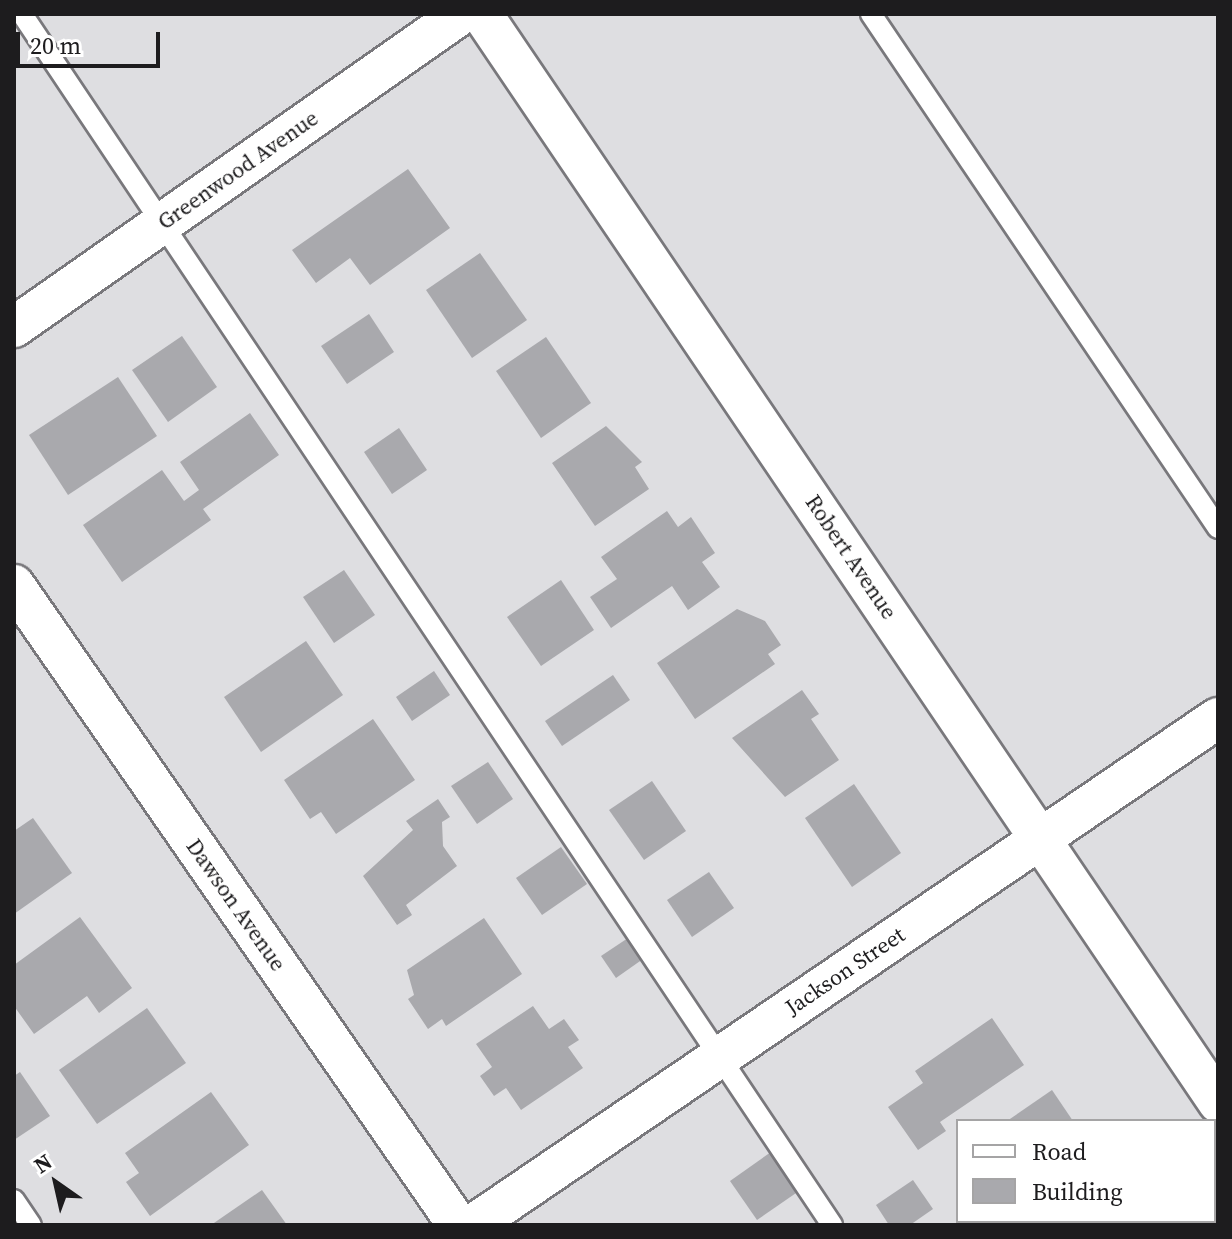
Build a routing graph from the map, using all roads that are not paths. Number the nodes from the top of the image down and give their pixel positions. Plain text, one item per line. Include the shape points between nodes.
1 (22, 14) edge
2 (461, 14) edge
3 (482, 14) edge
4 (871, 14) edge
5 (164, 222) junction
6 (14, 327) edge
7 (1218, 528) edge
8 (14, 585) edge
9 (1218, 718) edge
10 (1041, 837) junction
11 (718, 1058) junction
12 (1218, 1102) edge
13 (14, 1200) edge
14 (31, 1225) edge
15 (458, 1225) edge
16 (473, 1225) edge
17 (832, 1225) edge

1 - 5 lane
2 - 5 street, Greenwood Avenue
3 - 10 street, Robert Avenue
4 - 7 lane
5 - 6 street, Greenwood Avenue
5 - 11 lane
8 - 15 street, Dawson Avenue
9 - 10 street, Jackson Street
10 - 11 street, Jackson Street
10 - 12 street, Robert Avenue
11 - 16 street, Jackson Street
11 - 17 lane
13 - 14 lane

